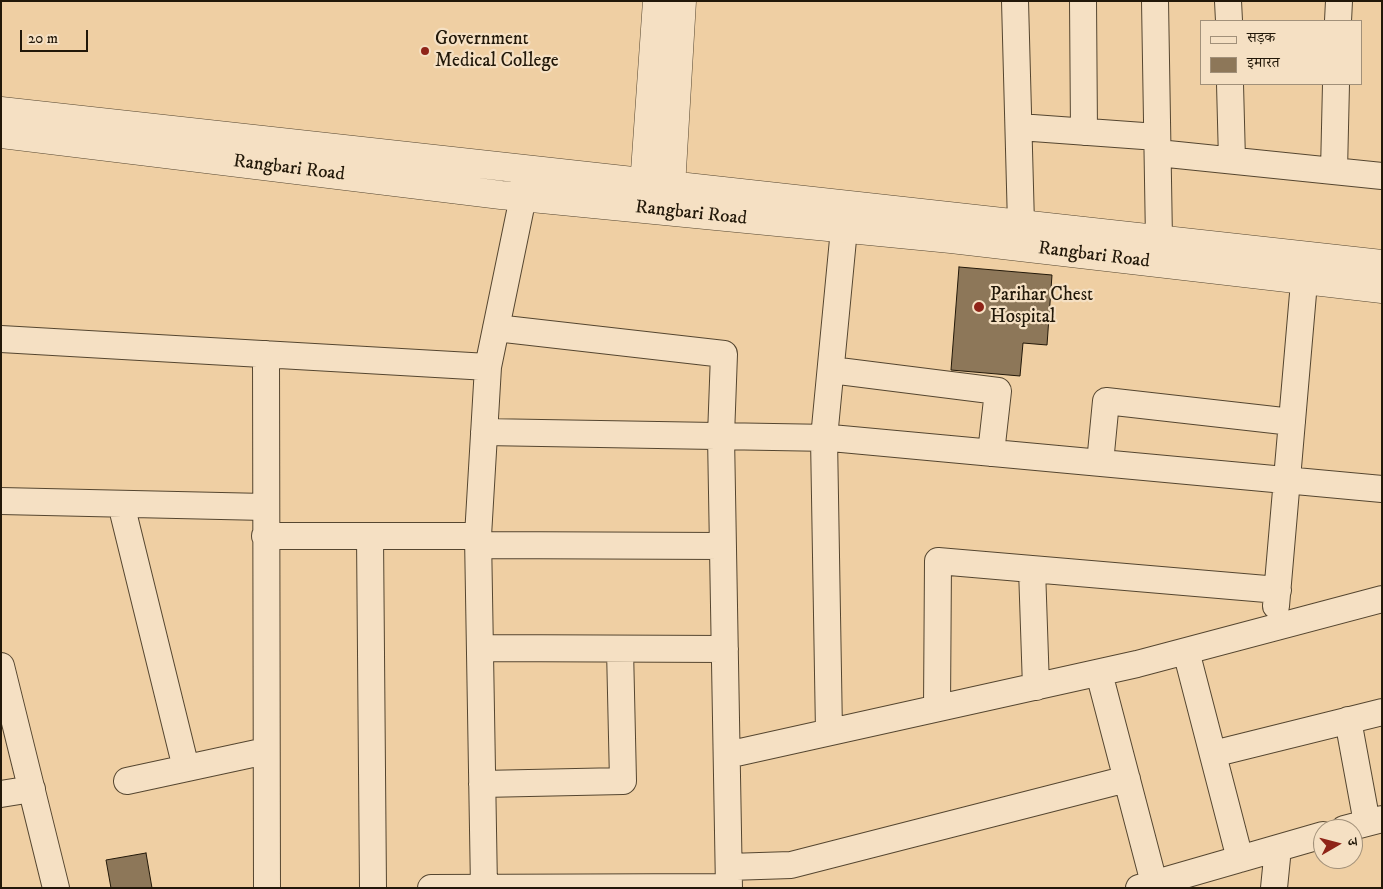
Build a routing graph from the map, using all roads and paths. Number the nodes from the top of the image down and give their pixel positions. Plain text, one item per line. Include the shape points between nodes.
1 (656, 1) edge
2 (682, 1) edge
3 (1016, 1) edge
4 (1083, 1) edge
5 (1155, 1) edge
6 (1228, 1) edge
7 (1339, 1) edge
8 (1228, 20) edge
9 (1338, 20) edge
10 (1230, 85) edge
11 (1336, 85) edge
12 (1, 112) edge
13 (1019, 127) junction
14 (1084, 132) junction
15 (1, 134) edge
16 (1158, 145) junction
17 (1232, 160) junction
18 (524, 169) junction
19 (1334, 171) junction
20 (1382, 176) edge
21 (523, 197) junction
22 (656, 197) junction
23 (1021, 224) junction
24 (844, 228) junction
25 (1159, 240) junction
26 (1382, 264) edge
27 (1306, 268) junction
28 (1382, 289) edge
29 (496, 328) junction
30 (1, 339) edge
31 (266, 354) junction
32 (488, 367) junction
33 (831, 370) junction
34 (1292, 422) junction
35 (484, 432) junction
36 (721, 436) junction
37 (824, 438) junction
38 (991, 453) junction
39 (1100, 463) junction
40 (1287, 480) junction
41 (1382, 489) edge
42 (1, 501) edge
43 (121, 504) junction
44 (265, 507) junction
45 (265, 536) junction
46 (370, 536) junction
47 (478, 540) junction
48 (723, 546) junction
49 (1032, 569) junction
50 (1278, 590) junction
51 (1382, 599) edge
52 (1275, 628) junction
53 (480, 648) junction
54 (620, 649) junction
55 (725, 650) junction
56 (1186, 651) junction
57 (1, 666) edge
58 (1098, 672) junction
59 (1036, 687) junction
60 (937, 708) junction
61 (1382, 712) edge
62 (1348, 720) junction
63 (829, 732) junction
64 (266, 751) junction
65 (1213, 754) junction
66 (727, 755) junction
67 (186, 768) junction
68 (1127, 779) junction
69 (127, 781) dead end
70 (482, 784) junction
71 (32, 789) junction
72 (1, 794) edge
73 (1364, 824) edge
74 (1313, 838) edge
75 (1278, 848) junction
76 (1240, 859) junction
77 (729, 881) edge
78 (1146, 885) edge
79 (56, 888) edge
80 (266, 888) edge
81 (373, 888) edge
82 (431, 888) edge
83 (484, 888) edge
84 (1274, 888) edge

1 - 22 street
2 - 22 street
3 - 13 street
4 - 14 street
5 - 16 street
6 - 8 street
7 - 9 street
10 - 17 street
11 - 19 street
12 - 18 street, Rangbari Road
13 - 14 street
13 - 23 street
14 - 16 street
15 - 21 street, Rangbari Road
16 - 17 street
16 - 25 street
17 - 19 street
18 - 21 street
18 - 22 street, Rangbari Road
19 - 20 street
21 - 22 street, Rangbari Road
21 - 29 street
22 - 23 street, Rangbari Road
22 - 24 street, Rangbari Road
23 - 25 street, Rangbari Road
24 - 27 street, Rangbari Road
24 - 33 street
25 - 27 street, Rangbari Road
26 - 27 street, Rangbari Road
27 - 28 street, Rangbari Road
27 - 34 street
29 - 32 street
29 - 36 street via 724,354
30 - 31 street
31 - 32 street
31 - 44 street
32 - 35 street
33 - 37 street
33 - 38 street via 998,391
34 - 39 street via 1106,401
34 - 40 street
35 - 36 street
35 - 47 street
36 - 37 street
36 - 48 street
37 - 38 street
37 - 63 street
38 - 39 street
39 - 40 street
40 - 41 street
40 - 50 street
42 - 43 street
43 - 44 street
43 - 67 street
44 - 45 street
45 - 46 street
45 - 64 street
46 - 47 street
46 - 81 street
47 - 48 street
47 - 53 street
48 - 55 street
49 - 50 street
49 - 59 street
49 - 60 street via 938,561
50 - 52 street
51 - 52 street
52 - 56 street
53 - 54 street
53 - 70 street
54 - 55 street
54 - 70 street via 623,781
55 - 66 street
56 - 58 street
56 - 65 street
57 - 71 street
58 - 59 street
58 - 68 street
59 - 60 street
60 - 63 street
61 - 62 street
62 - 65 street
62 - 73 street
63 - 66 street
64 - 67 street
64 - 80 street
65 - 76 street
66 - 77 street
67 - 69 street
68 - 77 street
68 - 78 street
70 - 83 street
71 - 72 street
71 - 79 street
74 - 75 street
75 - 76 street
75 - 84 street
76 - 78 street
77 - 83 street
82 - 83 street

